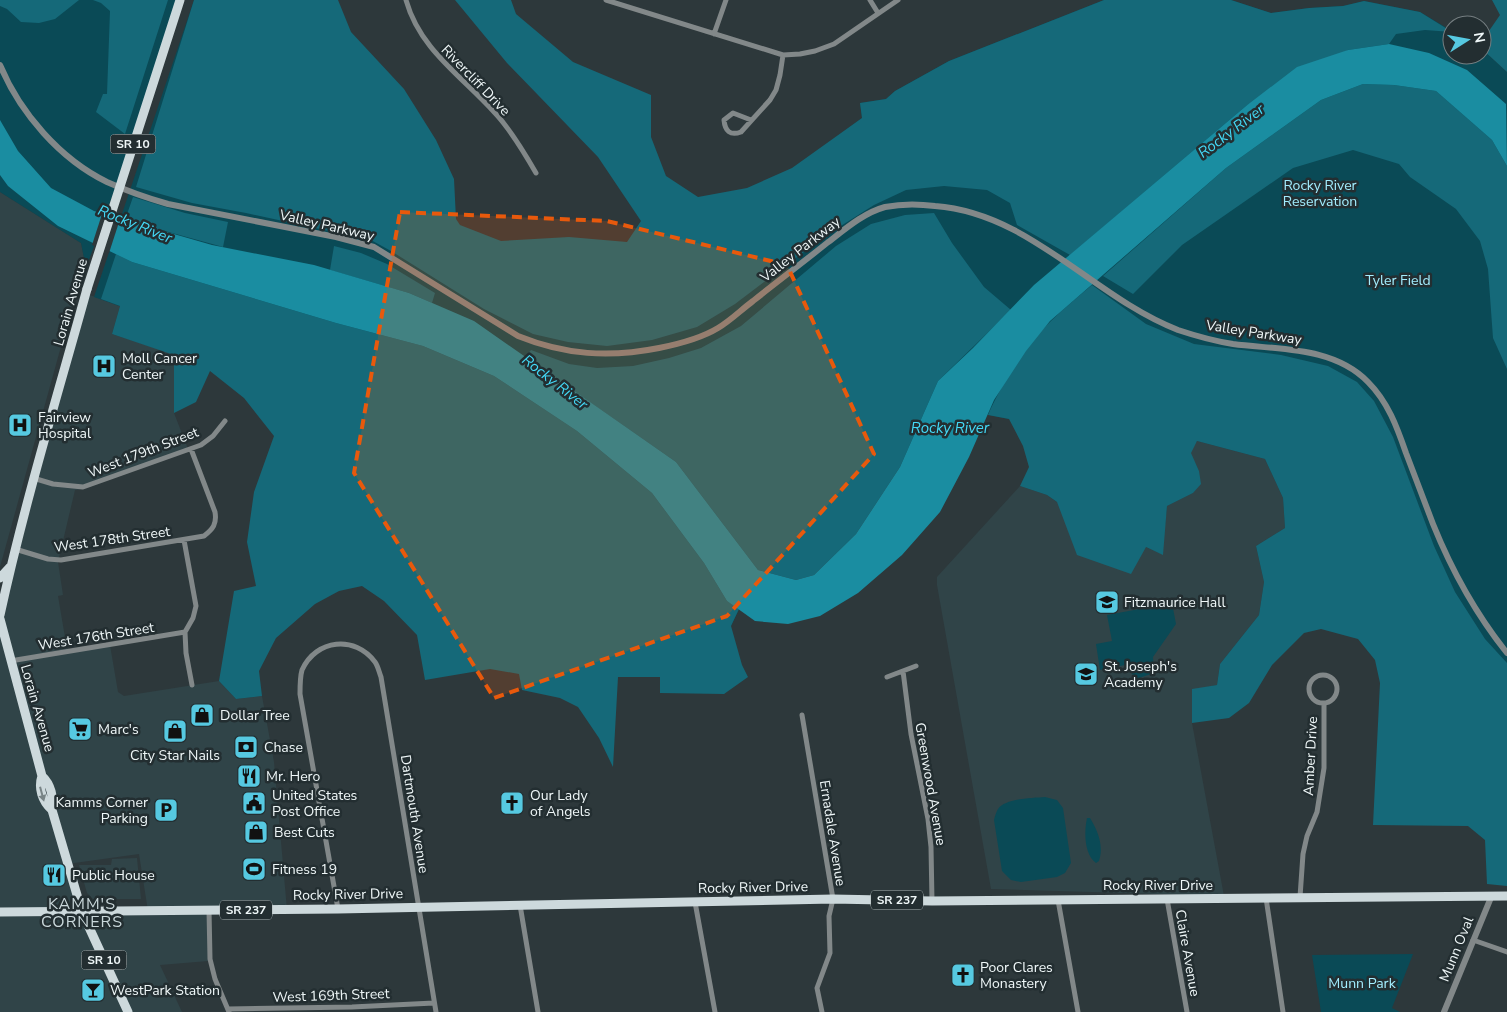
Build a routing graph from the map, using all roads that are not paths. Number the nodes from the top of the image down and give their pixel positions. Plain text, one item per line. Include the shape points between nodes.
1 (180, 0) edge
2 (406, 0) edge
3 (606, 0) edge
4 (726, 0) edge
5 (870, 0) edge
6 (898, 0) edge
7 (878, 13) junction
8 (714, 34) junction
9 (783, 55) junction
10 (0, 65) edge
11 (751, 120) junction
12 (536, 173) dead end
13 (225, 421) dead end
14 (190, 449) junction
15 (33, 478) junction
16 (184, 540) junction
17 (15, 549) junction
18 (11, 567) junction
19 (0, 578) edge
20 (0, 617) edge
21 (185, 632) junction
22 (1507, 653) edge
23 (10, 661) junction
24 (916, 666) dead end
25 (902, 671) junction
26 (887, 677) dead end
27 (192, 685) dead end
28 (1324, 702) junction
29 (802, 715) dead end
30 (1492, 895) junction
31 (1507, 896) edge
32 (1300, 897) junction
33 (1266, 898) junction
34 (833, 899) junction
35 (1167, 899) junction
36 (1058, 900) junction
37 (932, 901) junction
38 (695, 902) junction
39 (520, 905) junction
40 (420, 907) junction
41 (338, 909) junction
42 (209, 910) junction
43 (0, 912) edge
44 (82, 912) junction
45 (1473, 940) junction
46 (1507, 952) edge
47 (434, 1003) junction
48 (229, 1010) edge
49 (352, 1010) edge
50 (128, 1012) edge
51 (436, 1012) edge
52 (538, 1012) edge
53 (715, 1012) edge
54 (822, 1012) edge
55 (1078, 1012) edge
56 (1187, 1012) edge
57 (1283, 1012) edge
58 (1444, 1012) edge

1 - 15 main road, Lorain Avenue / SR 10, bridge via 87,289
2 - 12 street, Rivercliff Drive via 417,28 430,48 496,113
3 - 8 street
4 - 8 street
5 - 7 street
6 - 7 street
7 - 9 street via 834,44 815,51
8 - 9 street
9 - 11 street via 776,90
10 - 22 street, Valley Parkway via 15,94 56,147 106,181 168,204 374,247 518,336 566,350 630,354 684,343 718,329 839,233 886,207 935,206 961,210 1011,227 1117,298 1158,321 1204,338 1335,359 1368,382 1396,423 1450,566 1486,627
11 - 11 street via 733,113 724,120 724,128 729,133 741,132
13 - 14 street, West 179th Street via 213,436
14 - 15 street, West 179th Street via 84,487
14 - 16 street, West 178th Street via 216,520 212,530 204,536
15 - 17 main road, Lorain Avenue / SR 10
16 - 17 street, West 178th Street via 61,560
16 - 21 street via 196,606
17 - 18 main road, Lorain Avenue / SR 10
18 - 19 main road
18 - 20 main road, Lorain Avenue / SR 10
20 - 23 main road, Lorain Avenue / SR 10
21 - 23 street, West 176th Street
21 - 27 street
23 - 44 main road, Lorain Avenue / SR 10 via 42,776 48,781 54,802 52,810
24 - 25 street
25 - 26 street
25 - 37 street, Greenwood Avenue via 932,847
28 - 28 street, Amber Drive via 1335,696 1337,688 1334,680 1322,675 1314,679 1310,687 1312,696
28 - 32 street, Amber Drive via 1324,768 1317,812 1303,854
29 - 34 street, Ernadale Avenue
30 - 31 main road, Rocky River Drive / SR 237
30 - 32 main road, Rocky River Drive / SR 237
30 - 45 street, Munn Oval
32 - 33 main road, Rocky River Drive / SR 237
33 - 35 main road, Rocky River Drive / SR 237
33 - 57 street
34 - 37 main road, Rocky River Drive / SR 237
34 - 38 main road, Rocky River Drive / SR 237
34 - 54 street, Ernadale Avenue via 829,916 830,953 817,988
35 - 36 main road, Rocky River Drive / SR 237
35 - 56 street, Claire Avenue
36 - 37 main road, Rocky River Drive / SR 237
36 - 55 street
38 - 39 main road, Rocky River Drive / SR 237
38 - 53 street
39 - 40 main road, Rocky River Drive / SR 237
39 - 52 street
40 - 41 main road, Rocky River Drive / SR 237
40 - 41 street, Dartmouth Avenue via 381,677 376,663 366,652 353,644 339,643 326,646 313,655 302,671 300,694
40 - 47 street, Dartmouth Avenue
41 - 42 main road, Rocky River Drive / SR 237
42 - 44 main road, Rocky River Drive / SR 237
42 - 48 street via 210,959
43 - 44 main road, Rocky River Drive / SR 237
44 - 50 main road, Lorain Avenue / SR 10
45 - 46 street
45 - 58 street, Munn Oval
47 - 49 street, West 169th Street
47 - 51 street, Dartmouth Avenue
48 - 49 street, West 169th Street

